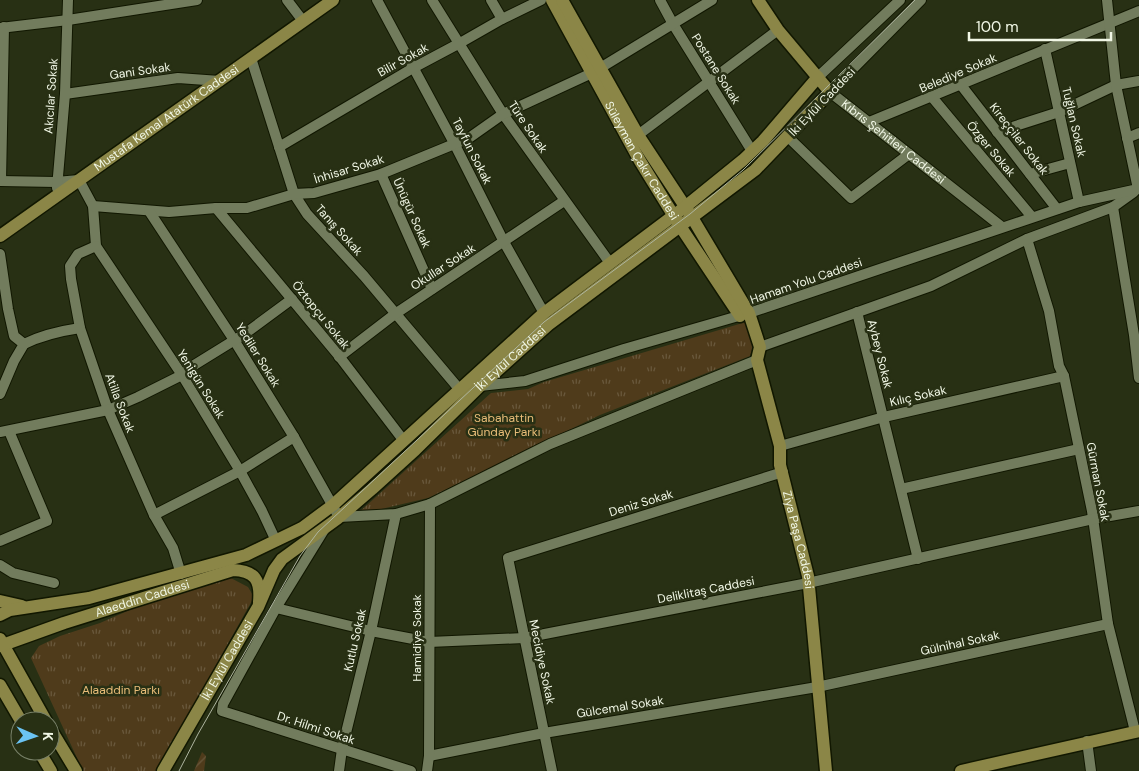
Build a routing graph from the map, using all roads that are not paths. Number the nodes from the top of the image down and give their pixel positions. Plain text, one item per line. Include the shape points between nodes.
1 (68, 0) edge
2 (197, 0) edge
3 (287, 0) edge
4 (332, 0) edge
5 (376, 0) edge
6 (432, 0) edge
7 (491, 0) edge
8 (541, 0) edge
9 (552, 0) edge
10 (562, 0) edge
11 (660, 0) edge
12 (712, 0) edge
13 (758, 0) edge
14 (900, 0) edge
15 (921, 0) edge
16 (1107, 0) edge
17 (1139, 11) edge
18 (502, 18) junction
19 (68, 20) junction
20 (303, 21) junction
21 (1109, 23) junction
22 (673, 24) junction
23 (2, 28) edge
24 (778, 30) junction
25 (460, 43) junction
26 (1045, 49) junction
27 (251, 58) junction
28 (413, 68) junction
29 (597, 70) junction
30 (818, 77) junction
31 (1139, 80) edge
32 (220, 81) junction
33 (710, 82) junction
34 (1116, 85) junction
35 (961, 86) junction
36 (830, 92) junction
37 (65, 94) junction
38 (932, 97) junction
39 (1059, 112) junction
40 (503, 114) junction
41 (869, 122) junction
42 (997, 132) junction
43 (1139, 134) edge
44 (638, 135) junction
45 (788, 137) junction
46 (1127, 138) junction
47 (454, 143) junction
48 (279, 147) junction
49 (752, 151) junction
50 (910, 154) junction
51 (1070, 163) junction
52 (381, 174) junction
53 (1030, 174) junction
54 (79, 180) junction
55 (0, 181) edge
56 (56, 188) junction
57 (1138, 188) edge
58 (294, 194) junction
59 (564, 201) junction
60 (1079, 202) junction
61 (93, 206) junction
62 (216, 208) junction
63 (1113, 208) junction
64 (1057, 209) junction
65 (149, 211) junction
66 (689, 212) junction
67 (1032, 217) junction
68 (677, 220) junction
69 (1002, 227) junction
70 (0, 236) edge
71 (1027, 239) junction
72 (504, 242) junction
73 (96, 246) junction
74 (0, 254) edge
75 (610, 263) junction
76 (432, 289) junction
77 (292, 299) junction
78 (857, 312) junction
79 (544, 313) junction
80 (395, 314) junction
81 (744, 315) junction
82 (80, 328) junction
83 (1136, 334) edge
84 (234, 340) junction
85 (24, 344) junction
86 (760, 347) junction
87 (339, 357) junction
88 (757, 360) junction
89 (182, 376) junction
90 (1064, 376) junction
91 (1139, 378) edge
92 (480, 386) junction
93 (460, 390) junction
94 (0, 394) edge
95 (108, 410) junction
96 (884, 417) junction
97 (4, 432) edge
98 (294, 437) junction
99 (404, 440) junction
100 (780, 446) junction
101 (1079, 449) junction
102 (240, 471) junction
103 (783, 472) junction
104 (901, 489) junction
105 (430, 504) junction
106 (336, 511) junction
107 (1139, 511) edge
108 (396, 514) junction
109 (154, 515) junction
110 (1093, 519) junction
111 (326, 526) junction
112 (0, 541) edge
113 (276, 541) junction
114 (508, 558) joint
115 (918, 559) junction
116 (0, 565) edge
117 (181, 574) junction
118 (54, 583) dead end
119 (808, 583) junction
120 (0, 601) edge
121 (30, 607) junction
122 (258, 607) junction
123 (276, 608) junction
124 (0, 615) edge
125 (1108, 624) junction
126 (371, 630) junction
127 (524, 638) junction
128 (429, 642) junction
129 (1, 643) edge
130 (0, 685) edge
131 (817, 687) junction
132 (15, 711) edge
133 (40, 711) edge
134 (1137, 731) edge
135 (544, 733) junction
136 (1087, 741) junction
137 (60, 745) edge
138 (342, 749) junction
139 (429, 756) junction
140 (76, 771) edge
141 (164, 771) edge
142 (338, 771) edge
143 (411, 771) edge
144 (427, 771) edge
145 (552, 771) edge
146 (826, 771) edge
147 (961, 771) edge
148 (1091, 771) edge

1 - 19 street, Akıcılar Sokak
2 - 19 street
3 - 20 street
4 - 20 main road, Mustafa Kemal Atatürk Caddesi
5 - 28 street, Tayfun Sokak
6 - 25 street, Türe Sokak
7 - 18 street
8 - 18 street, Bilir Sokak
9 - 29 main road, Süleyman Çakır Caddesi
10 - 29 main road, Süleyman Çakır Caddesi
11 - 22 street, Postane Sokak
12 - 22 street, İnhisar Sokak
13 - 24 main road, Kıbrıs Şehitleri Caddesi
14 - 30 street, İki Eylül Caddesi
15 - 36 street, İki Eylül Caddesi
16 - 21 street
17 - 21 street, Belediye Sokak
18 - 25 street, Bilir Sokak
19 - 23 street
19 - 37 street, Akıcılar Sokak
20 - 27 main road, Mustafa Kemal Atatürk Caddesi
21 - 26 street, Belediye Sokak
21 - 34 street
22 - 29 street, İnhisar Sokak
22 - 33 street, Postane Sokak
23 - 55 street
24 - 30 main road, Kıbrıs Şehitleri Caddesi
24 - 33 street
25 - 28 street, Bilir Sokak
25 - 40 street, Türe Sokak
26 - 35 street, Belediye Sokak
26 - 39 street, Tuğlan Sokak
27 - 32 main road, Mustafa Kemal Atatürk Caddesi
27 - 48 street, Tanış Sokak
28 - 47 street, Tayfun Sokak
28 - 48 street, Bilir Sokak
29 - 40 street, İnhisar Sokak
29 - 44 main road, Süleyman Çakır Caddesi
29 - 68 main road, Süleyman Çakır Caddesi via 640,161
30 - 36 main road, Kıbrıs Şehitleri Caddesi
30 - 49 main road, İki Eylül Caddesi
31 - 34 street
32 - 37 street, Gani Sokak via 178,78
32 - 54 main road, Mustafa Kemal Atatürk Caddesi
33 - 44 street
33 - 49 street, Postane Sokak
34 - 39 street
34 - 46 street
35 - 38 street, Belediye Sokak
35 - 42 street, Kireççiler Sokak
36 - 41 street, Kıbrıs Şehitleri Caddesi
36 - 45 main road, İki Eylül Caddesi
37 - 56 street, Akıcılar Sokak
38 - 41 street, Belediye Sokak
38 - 67 street, Özger Sokak
39 - 42 street
39 - 51 street, Tuğlan Sokak
40 - 47 street, İnhisar Sokak via 469,138
40 - 59 street, Türe Sokak
41 - 50 street, Kıbrıs Şehitleri Caddesi
42 - 53 street, Kireççiler Sokak
43 - 46 street
44 - 66 main road, Süleyman Çakır Caddesi
45 - 50 street via 851,198
45 - 66 main road, İki Eylül Caddesi via 755,170
46 - 57 street
47 - 52 street, İnhisar Sokak
47 - 72 street, Tayfun Sokak
48 - 58 street, Tanış Sokak
49 - 66 main road, İki Eylül Caddesi
50 - 69 street, Kıbrıs Şehitleri Caddesi
51 - 53 street
51 - 60 street, Tuğlan Sokak
52 - 58 street, İnhisar Sokak via 314,193
52 - 76 street, Ünügür Sokak
53 - 64 street, Kireççiler Sokak
54 - 56 main road, Mustafa Kemal Atatürk Caddesi
54 - 61 street
55 - 56 street
56 - 70 main road, Mustafa Kemal Atatürk Caddesi
57 - 60 street, Hamam Yolu Caddesi
57 - 63 street
58 - 62 street, İnhisar Sokak via 247,208
58 - 80 street, Tanış Sokak via 307,214
59 - 72 street, Okullar Sokak
59 - 75 street, Türe Sokak
60 - 64 street, Hamam Yolu Caddesi
61 - 65 street, İnhisar Sokak
61 - 73 street
62 - 65 street, İnhisar Sokak
62 - 77 street, Öztopçu Sokak
63 - 71 street
63 - 83 street
64 - 67 street, Hamam Yolu Caddesi
65 - 84 street, Yediler Sokak
66 - 68 main road, İki Eylül Caddesi
66 - 81 main road, Süleyman Çakır Caddesi
67 - 69 street, Hamam Yolu Caddesi
68 - 75 main road, İki Eylül Caddesi
68 - 81 main road, Süleyman Çakır Caddesi
68 - 92 main road, İki Eylül Caddesi via 548,325
69 - 81 street, Hamam Yolu Caddesi
71 - 78 street via 931,286
71 - 90 street, Gürman Sokak
72 - 76 street, Okullar Sokak
72 - 79 street, Tayfun Sokak
73 - 82 street, Atilla Sokak via 78,254 70,266
73 - 89 street, Yenigün Sokak
74 - 85 street via 14,336
75 - 79 main road, İki Eylül Caddesi
76 - 80 street, Okullar Sokak
77 - 84 street
77 - 87 street, Öztopçu Sokak
78 - 86 street
78 - 96 street, Aybey Sokak
79 - 93 main road, İki Eylül Caddesi
80 - 87 street, Okullar Sokak
80 - 93 street, Tanış Sokak
81 - 86 main road
81 - 92 street, Hamam Yolu Caddesi via 525,381
82 - 85 street via 35,338
82 - 95 street, Atilla Sokak
83 - 91 street
84 - 89 street
84 - 98 street, Yediler Sokak
85 - 94 street
86 - 88 main road, Ziya Paşa Caddesi
87 - 99 street, Öztopçu Sokak
88 - 100 main road, Ziya Paşa Caddesi
88 - 105 street via 550,444
89 - 95 street
89 - 102 street, Yenigün Sokak
90 - 96 street, Kılıç Sokak
90 - 101 street, Gürman Sokak
92 - 106 main road, İki Eylül Caddesi via 415,450
93 - 99 main road, İki Eylül Caddesi
95 - 97 street
95 - 109 street, Atilla Sokak
96 - 100 street, Kılıç Sokak
96 - 104 street, Aybey Sokak
97 - 112 street via 48,521
98 - 102 street
98 - 106 street, Yediler Sokak
99 - 106 main road, İki Eylül Caddesi
100 - 103 main road, Ziya Paşa Caddesi
101 - 104 street
101 - 110 street, Gürman Sokak
102 - 109 street
102 - 113 street, Yenigün Sokak
103 - 114 street, Deniz Sokak
103 - 119 main road, Ziya Paşa Caddesi
104 - 115 street, Aybey Sokak
105 - 108 street
105 - 128 street, Hamidiye Sokak
106 - 108 street
106 - 111 main road, İki Eylül Caddesi
106 - 113 main road, İki Eylül Caddesi
107 - 110 street, Deliklitaş Caddesi
108 - 126 street, Kutlu Sokak
109 - 117 street, Atilla Sokak via 173,548
110 - 115 street, Deliklitaş Caddesi
110 - 125 street, Gürman Sokak
111 - 122 main road, İki Eylül Caddesi via 282,559
111 - 123 street
113 - 117 main road, Alaeddin Caddesi via 246,555
114 - 127 street, Mecidiye Sokak
115 - 119 street, Deliklitaş Caddesi
116 - 118 street via 14,573
117 - 121 main road, Alaeddin Caddesi via 89,598
119 - 127 street, Deliklitaş Caddesi
119 - 131 main road, Ziya Paşa Caddesi
120 - 121 main road
121 - 124 main road, Alaeddin Caddesi
122 - 129 main road, Alaeddin Caddesi via 260,593 252,574 233,570
122 - 141 main road, İki Eylül Caddesi
123 - 126 street, Deliklitaş Caddesi
123 - 138 street, Dr. Hilmi Sokak via 222,711
125 - 131 street, Gülnihal Sokak
125 - 134 street, Gürman Sokak
126 - 128 street, Deliklitaş Caddesi
126 - 138 street, Kutlu Sokak
127 - 128 street, Deliklitaş Caddesi
127 - 135 street, Mecidiye Sokak
128 - 139 street, Hamidiye Sokak
129 - 133 main road
130 - 132 main road
131 - 135 street, Gülcemal Sokak
131 - 146 main road, Ziya Paşa Caddesi
134 - 136 main road
135 - 139 street, Gülcemal Sokak
135 - 145 street, Mecidiye Sokak
136 - 147 main road
136 - 148 street
137 - 140 main road
138 - 142 street, Kutlu Sokak
138 - 143 street, Dr. Hilmi Sokak
139 - 144 street, Hamidiye Sokak

